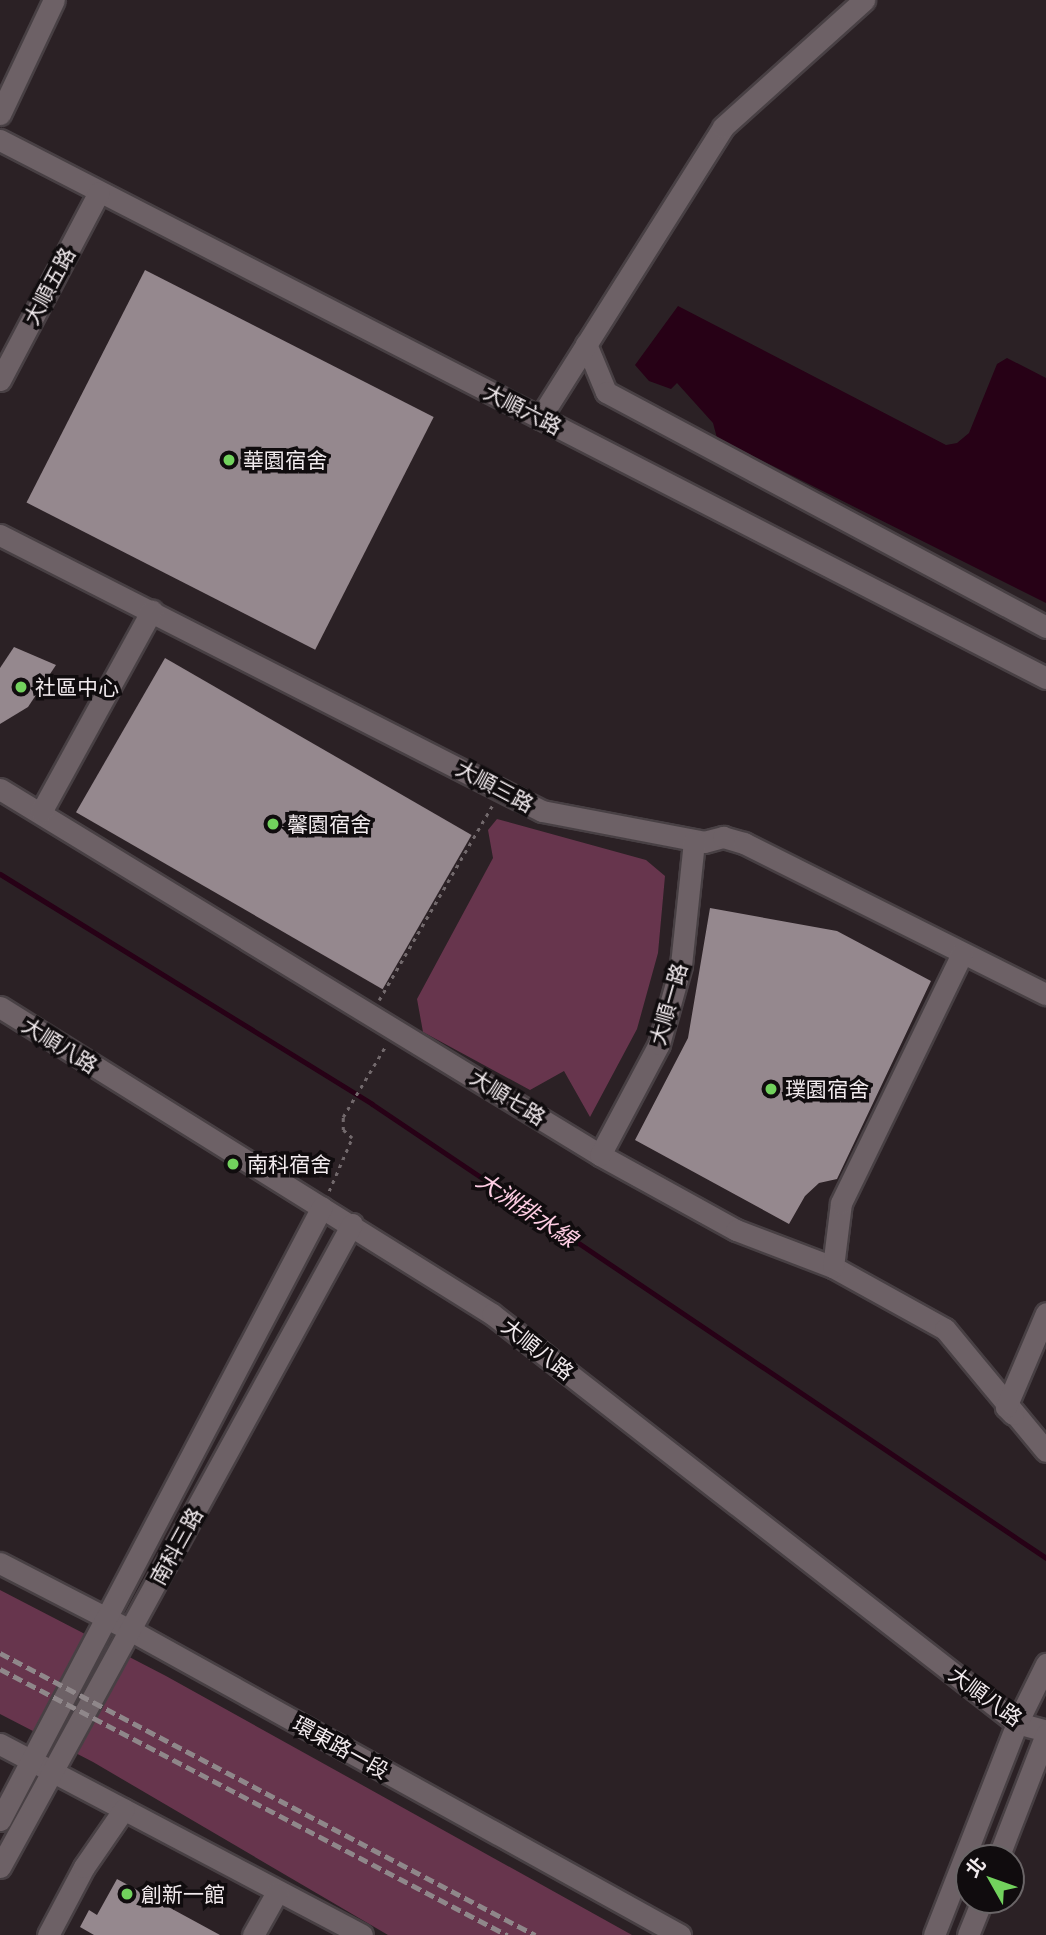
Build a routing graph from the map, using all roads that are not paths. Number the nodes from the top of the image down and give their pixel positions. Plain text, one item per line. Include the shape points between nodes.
1 (54, 0) edge
2 (864, 0) edge
3 (0, 114) edge
4 (0, 140) edge
5 (99, 192) junction
6 (586, 344) junction
7 (0, 380) edge
8 (540, 418) junction
9 (0, 535) edge
10 (152, 610) junction
11 (1046, 627) edge
12 (1046, 678) edge
13 (0, 789) edge
14 (41, 812) junction
15 (694, 841) junction
16 (962, 954) junction
17 (1046, 994) edge
18 (0, 1007) edge
19 (600, 1155) junction
20 (322, 1207) junction
21 (352, 1224) junction
22 (833, 1267) junction
23 (1046, 1313) edge
24 (1006, 1407) junction
25 (1046, 1450) edge
26 (0, 1563) edge
27 (108, 1618) junction
28 (130, 1630) junction
29 (1046, 1664) edge
30 (1017, 1723) junction
31 (1046, 1733) edge
32 (0, 1744) edge
33 (32, 1760) junction
34 (52, 1770) junction
35 (124, 1809) junction
36 (0, 1819) edge
37 (1003, 1844) edge
38 (0, 1867) edge
39 (277, 1892) junction
40 (976, 1914) edge
41 (48, 1935) edge
42 (253, 1935) edge
43 (362, 1935) edge
44 (680, 1935) edge
45 (934, 1935) edge
46 (968, 1935) edge

1 - 3 street
2 - 6 street via 723,127
4 - 5 street, 大順六路
5 - 7 street, 大順五路
5 - 8 street, 大順六路
6 - 8 street
6 - 11 street via 606,392
8 - 12 street, 大順六路
9 - 10 street, 大順三路
10 - 14 street
10 - 15 street, 大順三路 via 542,811
13 - 14 street, 大順七路
14 - 19 street, 大順七路
15 - 16 street, 大順三路 via 723,837 744,843
15 - 19 street, 大順一路 via 681,965 660,1044
16 - 17 street, 大順三路
16 - 22 street via 841,1203
18 - 20 street, 大順八路
19 - 22 street, 大順七路 via 736,1230
20 - 21 street, 大順八路
20 - 27 street, 南科三路
21 - 28 street, 南科三路
21 - 30 street, 大順八路 via 492,1314
22 - 24 street, 大順七路 via 945,1329
23 - 24 street
24 - 25 street, 大順七路
26 - 27 street, 環東路一段
27 - 28 street, 環東路一段
27 - 33 street, 南科三路
28 - 34 street, 南科三路
28 - 44 street, 環東路一段
29 - 30 street
30 - 31 street, 大順八路
30 - 45 street
31 - 37 street
32 - 33 street
33 - 34 street
33 - 36 street, 南科三路
34 - 35 street
34 - 38 street, 南科三路
35 - 39 street
35 - 41 street via 84,1867
39 - 42 street
39 - 43 street
40 - 46 street

